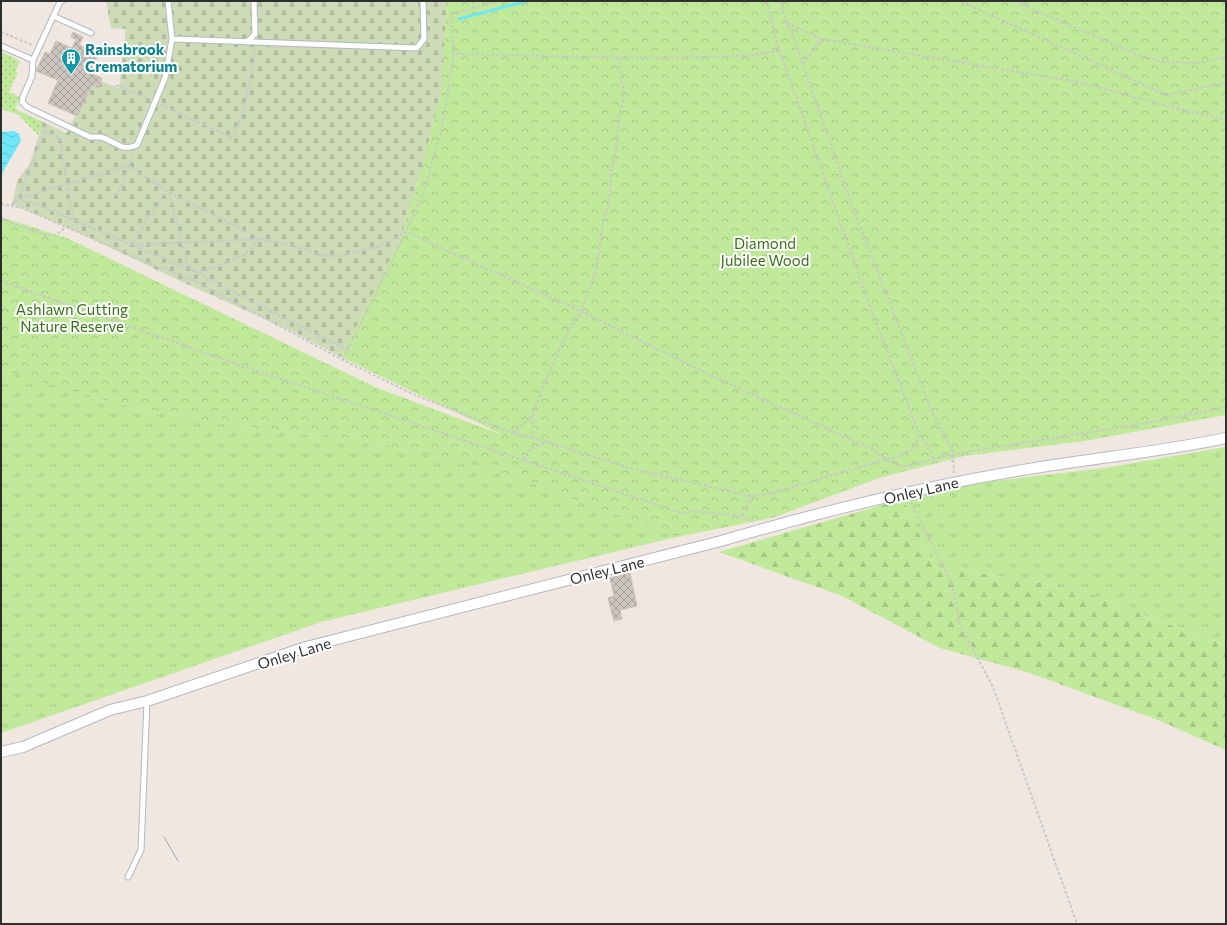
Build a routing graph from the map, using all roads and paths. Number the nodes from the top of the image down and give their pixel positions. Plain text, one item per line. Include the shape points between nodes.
1 (61, 1) edge
2 (168, 1) edge
3 (254, 1) edge
4 (423, 1) edge
5 (473, 1) edge
6 (499, 1) edge
7 (768, 1) edge
8 (781, 1) edge
9 (960, 1) edge
10 (1014, 1) edge
11 (473, 8) junction
12 (54, 16) junction
13 (786, 23) junction
14 (1, 32) edge
15 (91, 33) dead end
16 (822, 39) junction
17 (172, 40) junction
18 (247, 42) junction
19 (256, 42) junction
20 (32, 45) dead end
21 (1, 46) edge
22 (780, 51) junction
23 (454, 54) junction
24 (618, 57) junction
25 (1226, 57) edge
26 (34, 60) junction
27 (803, 64) junction
28 (1226, 83) edge
29 (116, 85) dead end
30 (155, 103) junction
31 (1226, 120) edge
32 (137, 145) junction
33 (129, 165) junction
34 (67, 184) junction
35 (168, 190) junction
36 (117, 196) dead end
37 (18, 199) junction
38 (1, 204) edge
39 (11, 206) junction
40 (1, 219) edge
41 (74, 220) junction
42 (66, 227) junction
43 (406, 232) junction
44 (261, 239) junction
45 (182, 243) junction
46 (132, 245) junction
47 (194, 272) junction
48 (1, 281) edge
49 (581, 311) junction
50 (348, 350) junction
51 (343, 360) junction
52 (1226, 407) edge
53 (532, 416) junction
54 (513, 433) junction
55 (919, 434) junction
56 (533, 438) junction
57 (1226, 438) edge
58 (547, 442) junction
59 (952, 455) junction
60 (886, 459) junction
61 (524, 460) junction
62 (934, 460) junction
63 (956, 482) junction
64 (906, 493) junction
65 (752, 496) junction
66 (742, 516) junction
67 (760, 530) junction
68 (147, 701) junction
69 (1, 752) edge
70 (128, 877) dead end
71 (1077, 924) edge

1 - 12 lane
2 - 17 lane
3 - 18 lane via 255,34
4 - 19 lane via 424,39 417,48
5 - 11 path
6 - 11 path
7 - 22 path
8 - 13 path
9 - 28 path via 1166,95
10 - 25 path via 1138,55 1166,62 1195,63
11 - 23 path via 452,14
12 - 15 lane
12 - 26 lane
13 - 16 path
13 - 27 path
14 - 20 path
16 - 27 path
16 - 31 path via 1079,82
17 - 18 lane
17 - 30 lane via 165,78
18 - 19 lane
19 - 30 path via 251,84 233,138
21 - 26 lane
22 - 24 path via 745,56
22 - 55 path via 866,296
23 - 24 path
23 - 43 path via 441,132 424,191
24 - 49 path via 624,98 619,114 616,150 610,175 609,203 602,226 595,274
26 - 32 lane via 32,76 23,97 24,105 90,137 101,137 124,148 130,149
27 - 59 path via 852,207 932,412
29 - 30 path
30 - 32 lane
32 - 33 path
33 - 34 path
33 - 35 path via 150,181
33 - 36 path
34 - 37 path
34 - 37 path via 60,138 45,131
34 - 41 path
35 - 44 path
35 - 45 path
35 - 46 path via 147,218
37 - 39 path
37 - 41 path
38 - 39 path
39 - 42 path via 22,208
40 - 42 path via 45,235 56,235
41 - 46 path
42 - 51 path via 197,282
43 - 44 path via 378,247 337,256 320,255 295,246
43 - 49 path
43 - 50 path
44 - 45 path
44 - 47 path via 244,255 214,268
45 - 46 path
45 - 47 path via 187,262
46 - 47 path
47 - 50 path
48 - 61 path via 248,368
49 - 53 path via 565,338
49 - 60 path via 716,378 872,449
50 - 51 path
51 - 54 path via 417,396
52 - 59 path via 1142,424
53 - 54 path
53 - 56 path
54 - 56 path
55 - 60 path via 913,449
55 - 62 path
56 - 58 path
57 - 63 street, Onley Lane
58 - 61 path via 527,451
58 - 65 path via 640,471
59 - 62 path
59 - 63 path
60 - 62 path via 903,467
60 - 65 path via 766,495
61 - 66 path via 680,513 692,511
63 - 64 street, Onley Lane
64 - 67 street, Onley Lane
64 - 71 path via 952,585 960,625 993,687
65 - 66 path
66 - 67 path
67 - 68 street, Onley Lane via 306,647
68 - 69 street, Onley Lane via 110,710 23,747
68 - 70 lane via 141,850

